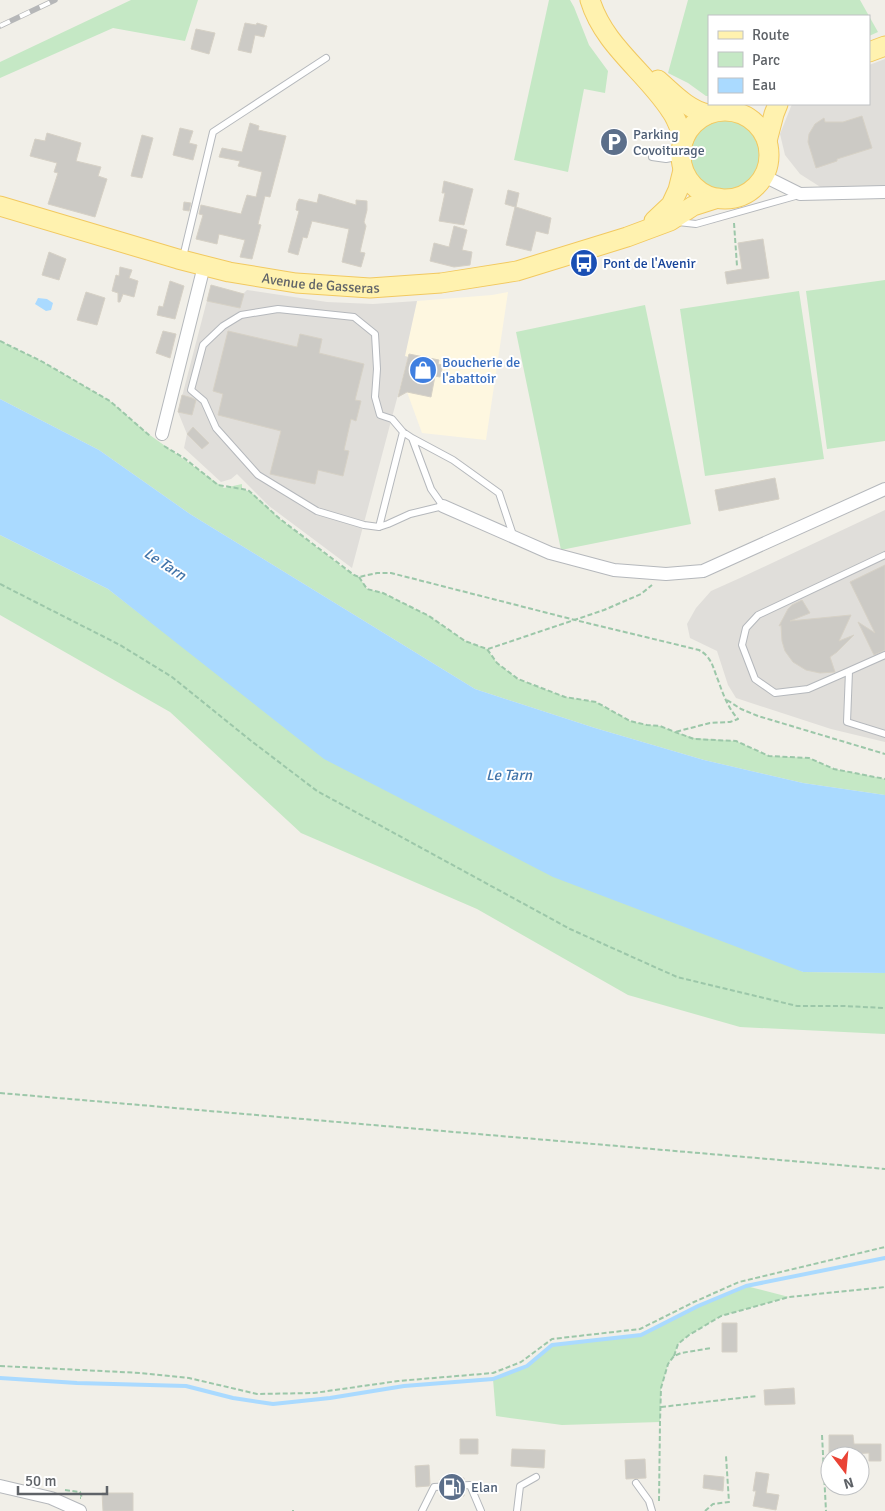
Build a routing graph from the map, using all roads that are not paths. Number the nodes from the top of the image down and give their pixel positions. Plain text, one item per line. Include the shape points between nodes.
1 (590, 0) edge
2 (601, 0) edge
3 (885, 46) edge
4 (870, 52) edge
5 (326, 58) dead end
6 (751, 105) edge
7 (778, 105) edge
8 (736, 112) junction
9 (708, 114) junction
10 (767, 141) junction
11 (682, 155) junction
12 (652, 158) dead end
13 (764, 176) junction
14 (883, 191) edge
15 (800, 194) junction
16 (718, 198) junction
17 (0, 206) edge
18 (670, 221) junction
19 (644, 230) junction
20 (182, 260) junction
21 (204, 266) junction
22 (403, 432) junction
23 (162, 434) dead end
24 (412, 438) junction
25 (885, 489) edge
26 (443, 506) junction
27 (379, 527) junction
28 (514, 537) junction
29 (885, 555) edge
30 (885, 656) edge
31 (849, 671) junction
32 (885, 734) edge
33 (536, 1477) dead end
34 (636, 1483) dead end
35 (0, 1486) edge
36 (80, 1511) edge
37 (422, 1511) edge
38 (481, 1511) edge
39 (516, 1511) edge
40 (652, 1511) edge

1 - 11 main road via 607,36 672,112
2 - 9 main road via 616,31 654,76 690,108
3 - 4 main road
5 - 20 lane via 213,132
6 - 8 main road
7 - 10 main road
8 - 9 main road via 727,110
8 - 10 main road via 755,122
9 - 11 main road via 689,129
10 - 13 main road via 768,165
11 - 12 lane
11 - 16 main road via 693,186
11 - 19 main road, Avenue de Gasseras via 678,190 671,204
13 - 15 street
13 - 16 main road via 744,194
14 - 15 street
15 - 18 lane via 696,224
16 - 18 main road, Avenue de Gasseras via 692,206
17 - 20 main road, Avenue de Gasseras
18 - 19 main road, Avenue de Gasseras
19 - 21 main road, Avenue de Gasseras via 517,271 441,283 370,288 296,283
20 - 21 main road, Avenue de Gasseras
21 - 23 street
22 - 24 lane
22 - 27 lane
22 - 27 lane via 392,419 380,415 375,397 375,334 354,318 278,309 241,316 223,326 203,345 191,390 204,400 216,428 258,475 317,511
24 - 26 lane via 431,488
24 - 28 lane via 453,460 499,493
25 - 28 street via 703,571 666,574 614,570 550,553
26 - 27 lane via 410,514
26 - 28 street
29 - 31 lane via 758,615 746,628 742,645 754,679 775,694 808,689
30 - 31 lane
31 - 32 lane via 847,722
33 - 39 lane via 520,1486
34 - 40 lane via 650,1501
35 - 36 street via 50,1498
37 - 38 lane via 434,1487 470,1485

